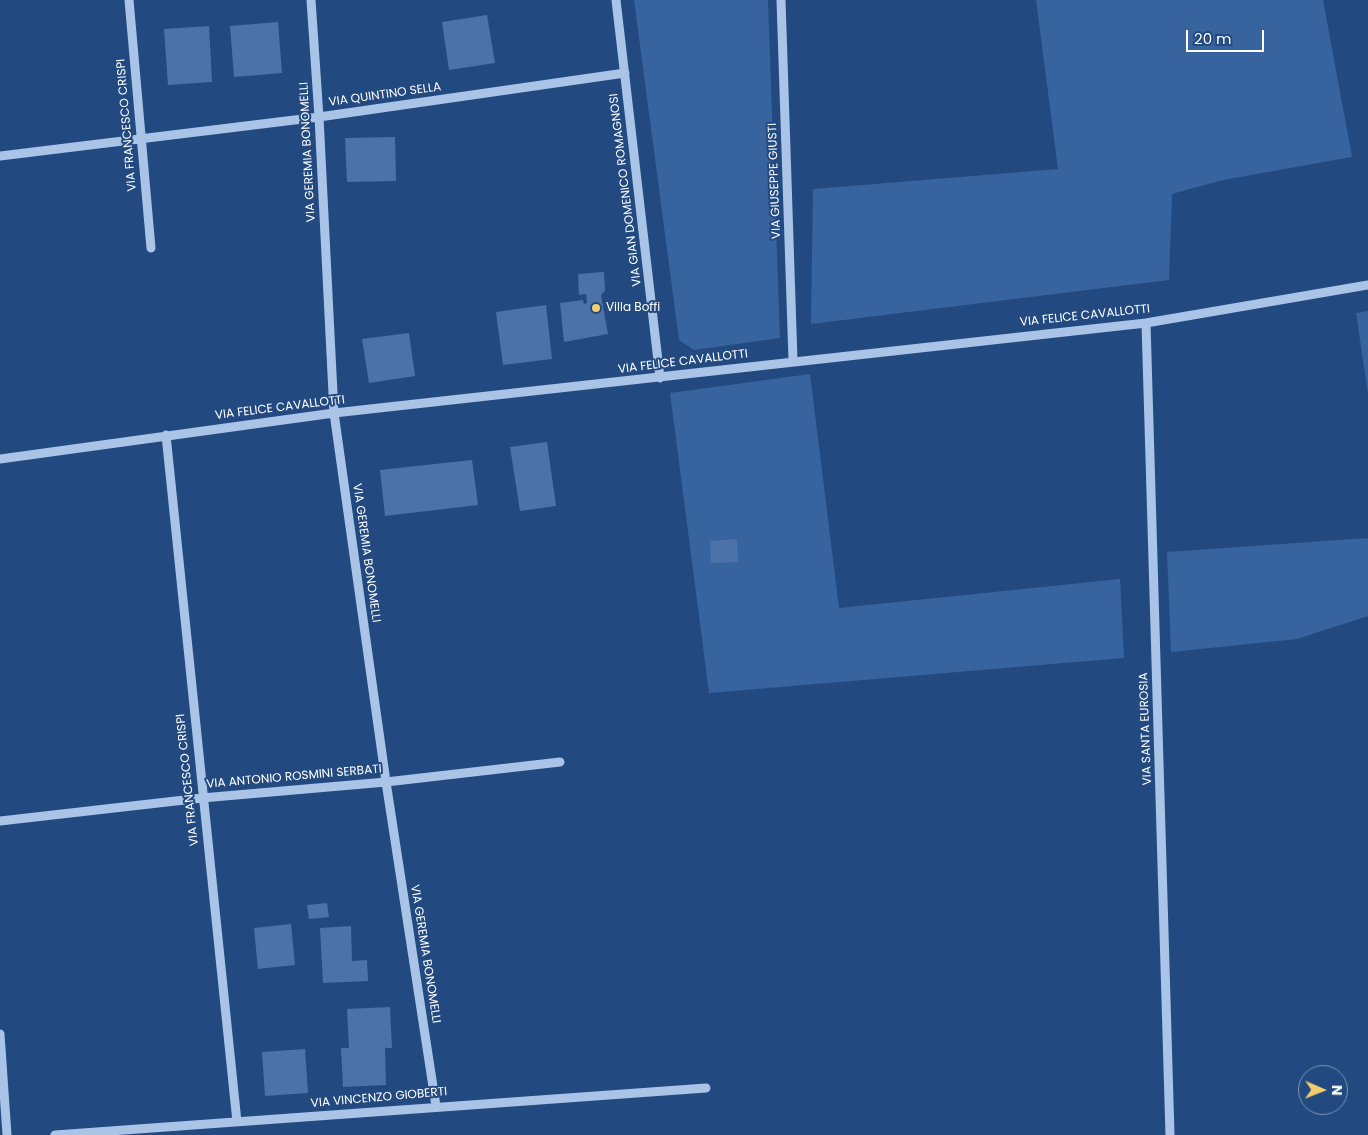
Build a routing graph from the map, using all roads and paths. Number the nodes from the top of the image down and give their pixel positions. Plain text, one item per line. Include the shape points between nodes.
1 (129, 0) edge
2 (311, 0) edge
3 (616, 0) edge
4 (781, 0) edge
5 (625, 73) junction
6 (319, 117) junction
7 (141, 137) junction
8 (0, 156) edge
9 (151, 248) dead end
10 (1368, 285) edge
11 (1146, 323) junction
12 (793, 360) junction
13 (660, 378) junction
14 (334, 414) junction
15 (166, 435) junction
16 (0, 459) edge
17 (560, 762) dead end
18 (386, 782) junction
19 (202, 798) junction
20 (0, 821) edge
21 (0, 1034) edge
22 (2, 1076) edge
23 (706, 1088) dead end
24 (436, 1106) junction
25 (237, 1122) junction
26 (7, 1135) edge
27 (55, 1135) edge
28 (1170, 1135) edge

1 - 7 street, VIA FRANCESCO CRISPI
2 - 6 street, VIA GEREMIA BONOMELLI
3 - 5 street, VIA GIAN DOMENICO ROMAGNOSI
4 - 12 street, VIA GIUSEPPE GIUSTI
5 - 6 street, VIA QUINTINO SELLA
5 - 13 street, VIA GIAN DOMENICO ROMAGNOSI
6 - 7 street, VIA QUINTINO SELLA
6 - 14 street, VIA GEREMIA BONOMELLI
7 - 8 street, VIA QUINTINO SELLA
7 - 9 street, VIA FRANCESCO CRISPI
10 - 11 street, VIA FELICE CAVALLOTTI
11 - 12 street, VIA FELICE CAVALLOTTI
11 - 28 street, VIA SANTA EUROSIA
12 - 13 street, VIA FELICE CAVALLOTTI
13 - 14 street, VIA FELICE CAVALLOTTI
14 - 15 street, VIA FELICE CAVALLOTTI
14 - 18 street, VIA GEREMIA BONOMELLI
15 - 16 street, VIA FELICE CAVALLOTTI
15 - 19 street, VIA FRANCESCO CRISPI
17 - 18 street, VIA ANTONIO ROSMINI SERBATI
18 - 19 street, VIA ANTONIO ROSMINI SERBATI
18 - 24 street, VIA GEREMIA BONOMELLI
19 - 20 street, VIA ANTONIO ROSMINI SERBATI
19 - 25 street, VIA FRANCESCO CRISPI
21 - 22 street
22 - 26 street
23 - 24 street, VIA VINCENZO GIOBERTI
24 - 25 street, VIA VINCENZO GIOBERTI
25 - 27 street, VIA VINCENZO GIOBERTI

